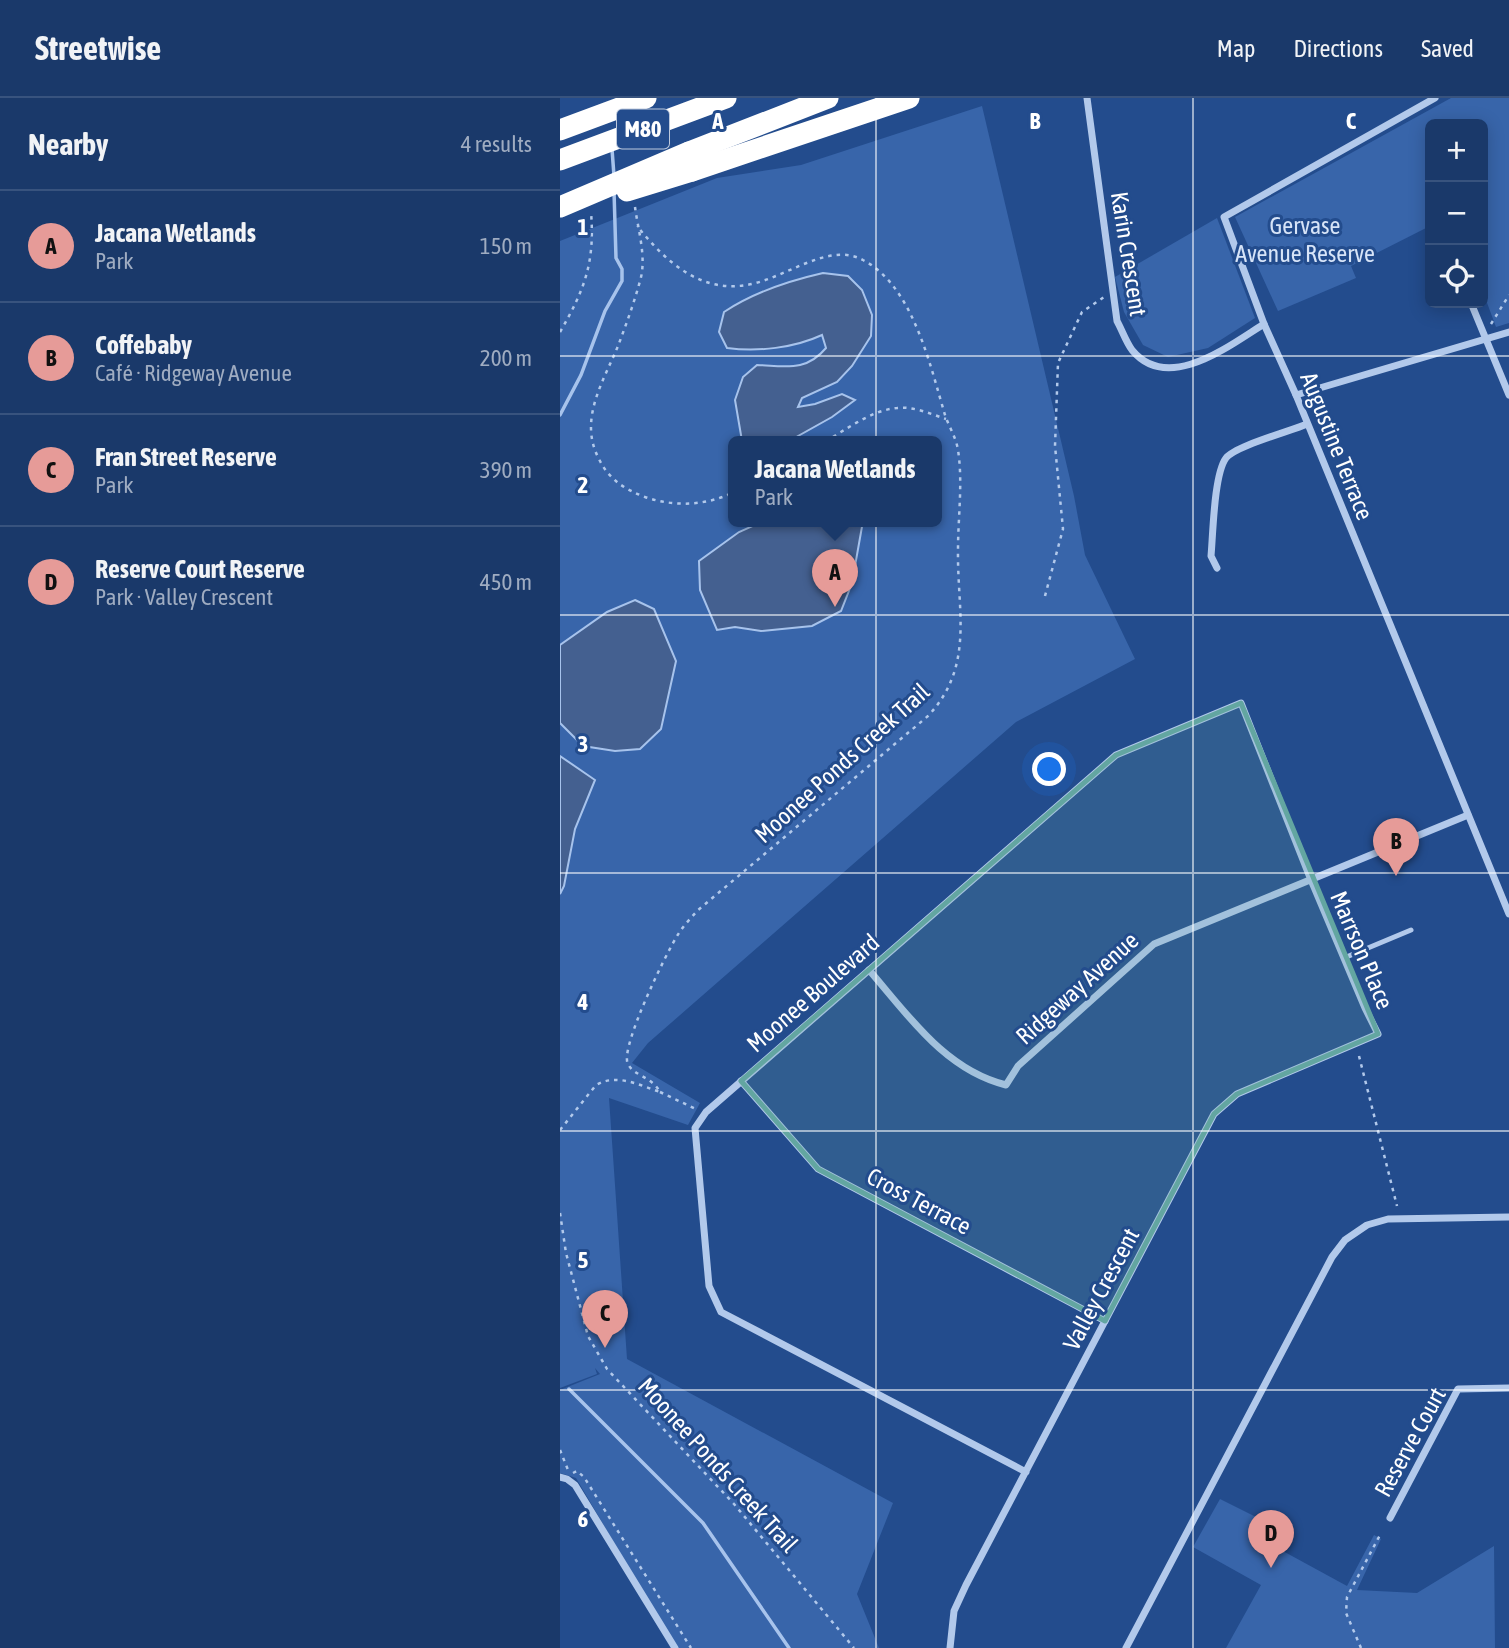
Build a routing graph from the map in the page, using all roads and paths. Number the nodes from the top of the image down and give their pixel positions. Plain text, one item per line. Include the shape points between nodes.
1 (646, 98) edge
2 (726, 98) edge
3 (828, 98) edge
4 (909, 98) edge
5 (1087, 98) edge
6 (1435, 98) edge
7 (560, 130) edge
8 (560, 160) edge
9 (691, 161) junction
10 (591, 206) dead end
11 (560, 208) edge
12 (1113, 291) junction
13 (1509, 296) edge
14 (1473, 308) edge
15 (1264, 324) junction
16 (1491, 324) dead end
17 (560, 332) edge
18 (1509, 332) edge
19 (1486, 339) junction
20 (1296, 395) junction
21 (1509, 395) edge
22 (947, 419) junction
23 (1307, 424) junction
24 (834, 436) edge
25 (728, 493) edge
26 (1217, 569) dead end
27 (1045, 596) dead end
28 (1468, 815) junction
29 (1311, 880) junction
30 (1509, 914) edge
31 (1411, 930) dead end
32 (1344, 958) junction
33 (869, 970) junction
34 (1378, 1034) joint
35 (1359, 1056) dead end
36 (741, 1082) junction
37 (660, 1092) junction
38 (691, 1108) dead end
39 (560, 1130) edge
40 (1398, 1206) dead end
41 (560, 1213) edge
42 (1509, 1217) edge
43 (1105, 1321) junction
44 (1509, 1388) edge
45 (560, 1450) edge
46 (1026, 1472) junction
47 (566, 1477) edge
48 (1390, 1518) dead end
49 (1380, 1535) dead end
50 (675, 1648) edge
51 (691, 1648) edge
52 (854, 1648) edge
53 (950, 1648) edge
54 (1126, 1648) edge
55 (1361, 1648) edge

1 - 7 highway, bridge
2 - 8 highway, M80, bridge
3 - 9 highway, M80
4 - 9 highway
5 - 12 street, Karin Crescent
6 - 15 street, Augustine Terrace via 1224,217
9 - 11 highway, bridge
10 - 17 path via 591,261
12 - 15 street, Karin Crescent via 1122,331 1132,350 1152,366 1203,362
12 - 27 path via 1082,312 1058,363 1055,446 1063,529
13 - 16 path
14 - 19 street
15 - 20 street, Augustine Terrace
18 - 19 street
19 - 20 street
19 - 21 street
20 - 23 street, Augustine Terrace
22 - 24 path via 898,408
22 - 25 path, Moonee Ponds Creek Trail via 911,317 891,283 875,267 853,256 833,255 753,284 715,285 668,261 637,226 641,279 592,408 594,449 613,480 649,498 692,504
22 - 37 path, Moonee Ponds Creek Trail via 958,451 957,568 962,627 954,677 928,716 697,911 679,933 637,1020 626,1057
23 - 26 street via 1227,457 1219,473 1211,556
23 - 28 street, Augustine Terrace
28 - 29 street, Ridgeway Avenue
28 - 30 street, Augustine Terrace
29 - 32 street, Marrson Place
29 - 33 street, Ridgeway Avenue via 1154,944 1018,1066 1006,1085 934,1045
29 - 33 street, Moonee Boulevard via 1241,703 1116,755
31 - 32 lane
32 - 34 street, Marrson Place
33 - 36 street, Moonee Boulevard
34 - 43 street, Valley Crescent via 1237,1094 1214,1114
35 - 40 path
36 - 43 street, Cross Terrace via 818,1169
36 - 46 street, Moonee Boulevard via 706,1112 695,1128 709,1286 721,1312
37 - 38 path
37 - 39 path via 622,1079 604,1080
41 - 52 path, Moonee Ponds Creek Trail via 588,1336 607,1369 734,1504
42 - 54 street via 1388,1219 1367,1225 1345,1240
43 - 46 street, Valley Crescent
44 - 48 street, Reserve Court via 1458,1389
45 - 47 path
46 - 53 street, Valley Crescent via 954,1611
47 - 50 street
47 - 51 path via 577,1471 584,1477
49 - 55 path via 1347,1597 1346,1612

